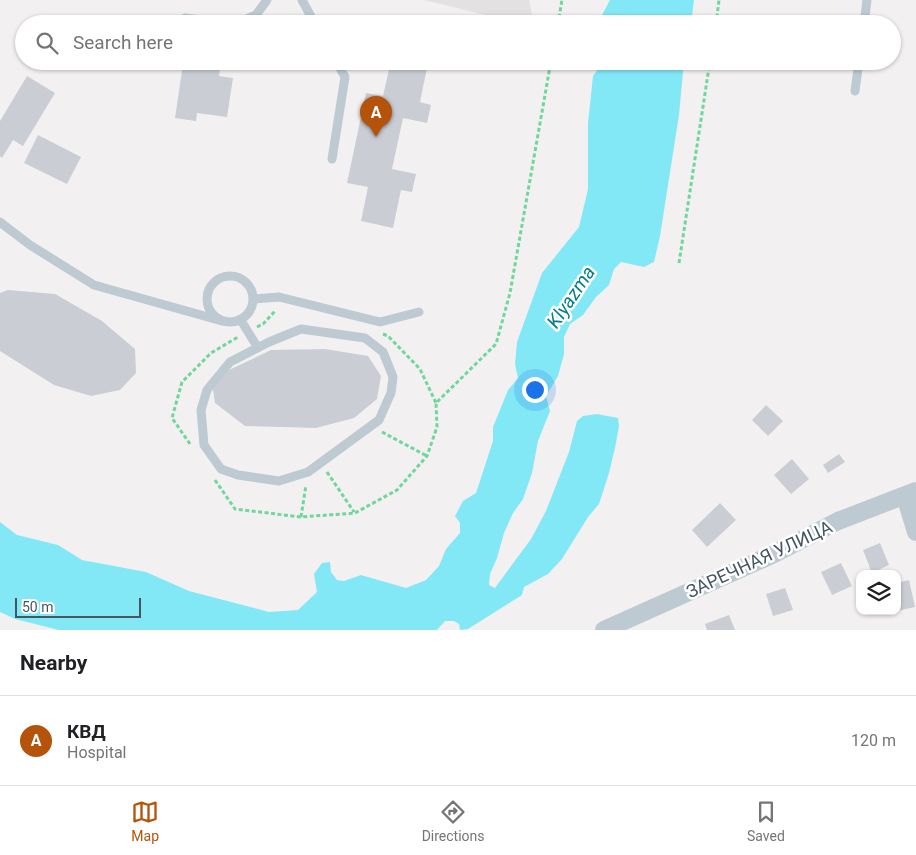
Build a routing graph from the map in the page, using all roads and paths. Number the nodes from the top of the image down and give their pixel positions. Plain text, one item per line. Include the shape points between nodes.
1 (267, 0) edge
2 (302, 0) edge
3 (562, 0) edge
4 (720, 0) edge
5 (867, 0) edge
6 (256, 15) edge
7 (310, 15) edge
8 (560, 15) edge
9 (718, 15) edge
10 (865, 15) edge
11 (341, 70) edge
12 (549, 70) edge
13 (709, 70) edge
14 (858, 70) edge
15 (855, 91) dead end
16 (332, 159) dead end
17 (0, 222) edge
18 (680, 263) dead end
19 (253, 299) junction
20 (279, 307) dead end
21 (419, 312) dead end
22 (240, 319) junction
23 (222, 321) junction
24 (248, 333) junction
25 (382, 333) dead end
26 (258, 348) junction
27 (436, 403) junction
28 (370, 426) junction
29 (193, 448) dead end
30 (427, 456) junction
31 (320, 463) junction
32 (308, 472) junction
33 (214, 478) dead end
34 (910, 494) edge
35 (355, 513) junction
36 (301, 516) junction
37 (916, 532) edge
38 (604, 630) edge

1 - 6 lane
2 - 7 lane
3 - 8 path
4 - 9 path
5 - 10 lane
11 - 16 lane via 345,77
12 - 27 path via 510,293 496,344
13 - 18 path
14 - 15 lane
17 - 23 lane via 94,285
19 - 21 lane via 278,297 380,322
19 - 22 lane via 249,311
19 - 23 lane via 252,291 242,279 235,276 220,278 207,296 210,311
20 - 24 path via 263,324
22 - 23 lane
22 - 24 lane
24 - 26 lane
24 - 29 path via 211,353 182,382 172,418
25 - 27 path via 420,369
26 - 28 lane via 301,329 365,338 383,352 393,377 391,393 379,420
26 - 32 lane via 230,362 207,390 201,410 204,445 220,469 238,475 280,482
27 - 30 path via 437,427
28 - 30 path
28 - 31 lane
30 - 35 path via 397,490
31 - 32 lane
31 - 35 path
32 - 36 path
33 - 36 path via 235,509
34 - 37 street
34 - 38 street, ЗАРЕЧНАЯ УЛИЦА via 838,521 774,554
35 - 36 path

